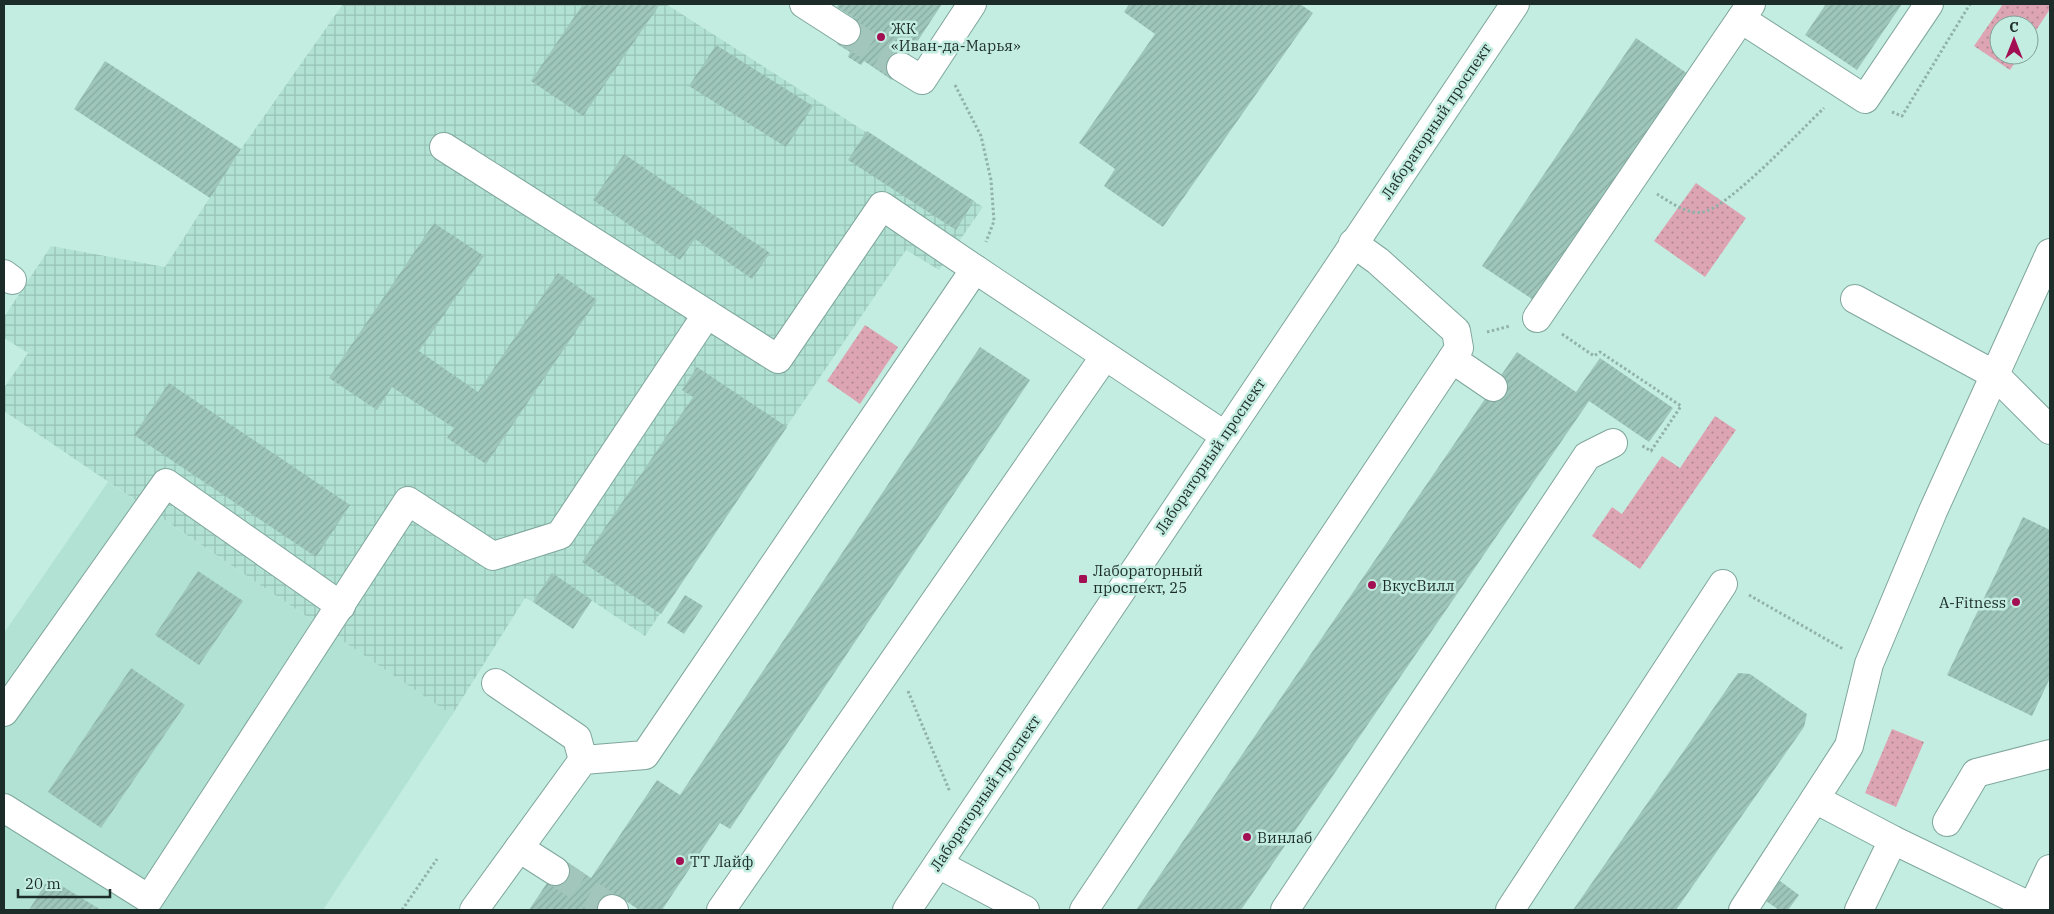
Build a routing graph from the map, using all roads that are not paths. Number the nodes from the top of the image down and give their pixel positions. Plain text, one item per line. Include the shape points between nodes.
1 (804, 4) edge
2 (972, 4) edge
3 (1515, 4) edge
4 (1929, 4) edge
5 (1746, 12) edge
6 (846, 31) tunnel mouth
7 (901, 67) tunnel mouth
8 (444, 147) dead end
9 (1353, 244) junction
10 (2050, 253) edge
11 (979, 258) junction
12 (1855, 299) dead end
13 (707, 314) junction
14 (1537, 318) road end
15 (1455, 353) junction
16 (1105, 356) junction
17 (1995, 375) junction
18 (1493, 387) dead end
19 (2050, 430) edge
20 (1224, 435) junction
21 (1613, 443) road end
22 (1723, 584) road end
23 (341, 606) junction
24 (496, 683) dead end
25 (4, 712) edge
26 (2050, 754) edge
27 (583, 760) junction
28 (1815, 799) junction
29 (4, 808) edge
30 (1947, 822) dead end
31 (1893, 840) junction
32 (519, 848) junction
33 (938, 864) junction
34 (2050, 869) edge
35 (555, 871) tunnel mouth
36 (2035, 909) edge
37 (474, 910) edge
38 (721, 910) edge
39 (906, 910) edge
40 (1025, 910) edge
41 (1084, 910) edge
42 (1285, 910) edge
43 (1510, 910) edge
44 (1742, 910) edge
45 (1859, 910) edge

1 - 6 street
2 - 7 street via 922,80
3 - 9 street, Лабораторный проспект
4 - 5 street via 1856,93
5 - 14 street
8 - 13 street
9 - 15 street via 1378,261 1456,331
9 - 20 street, Лабораторный проспект
10 - 17 street
11 - 13 street via 882,206 778,359
11 - 16 street
11 - 27 street via 645,755
12 - 17 street
13 - 23 street via 560,535 494,556 408,501
15 - 18 street
15 - 41 street
16 - 20 street
16 - 38 street
17 - 19 street
17 - 28 street via 1869,664 1849,746
20 - 33 street, Лабораторный проспект
21 - 42 street via 1587,456
22 - 43 street
23 - 25 street via 166,483
23 - 29 street via 149,899
24 - 27 street via 576,738
26 - 30 street via 1976,773
27 - 32 street
28 - 31 street
28 - 44 street
31 - 36 street
31 - 45 street
32 - 35 street
32 - 37 street
33 - 39 street, Лабораторный проспект
33 - 40 street
34 - 36 street

